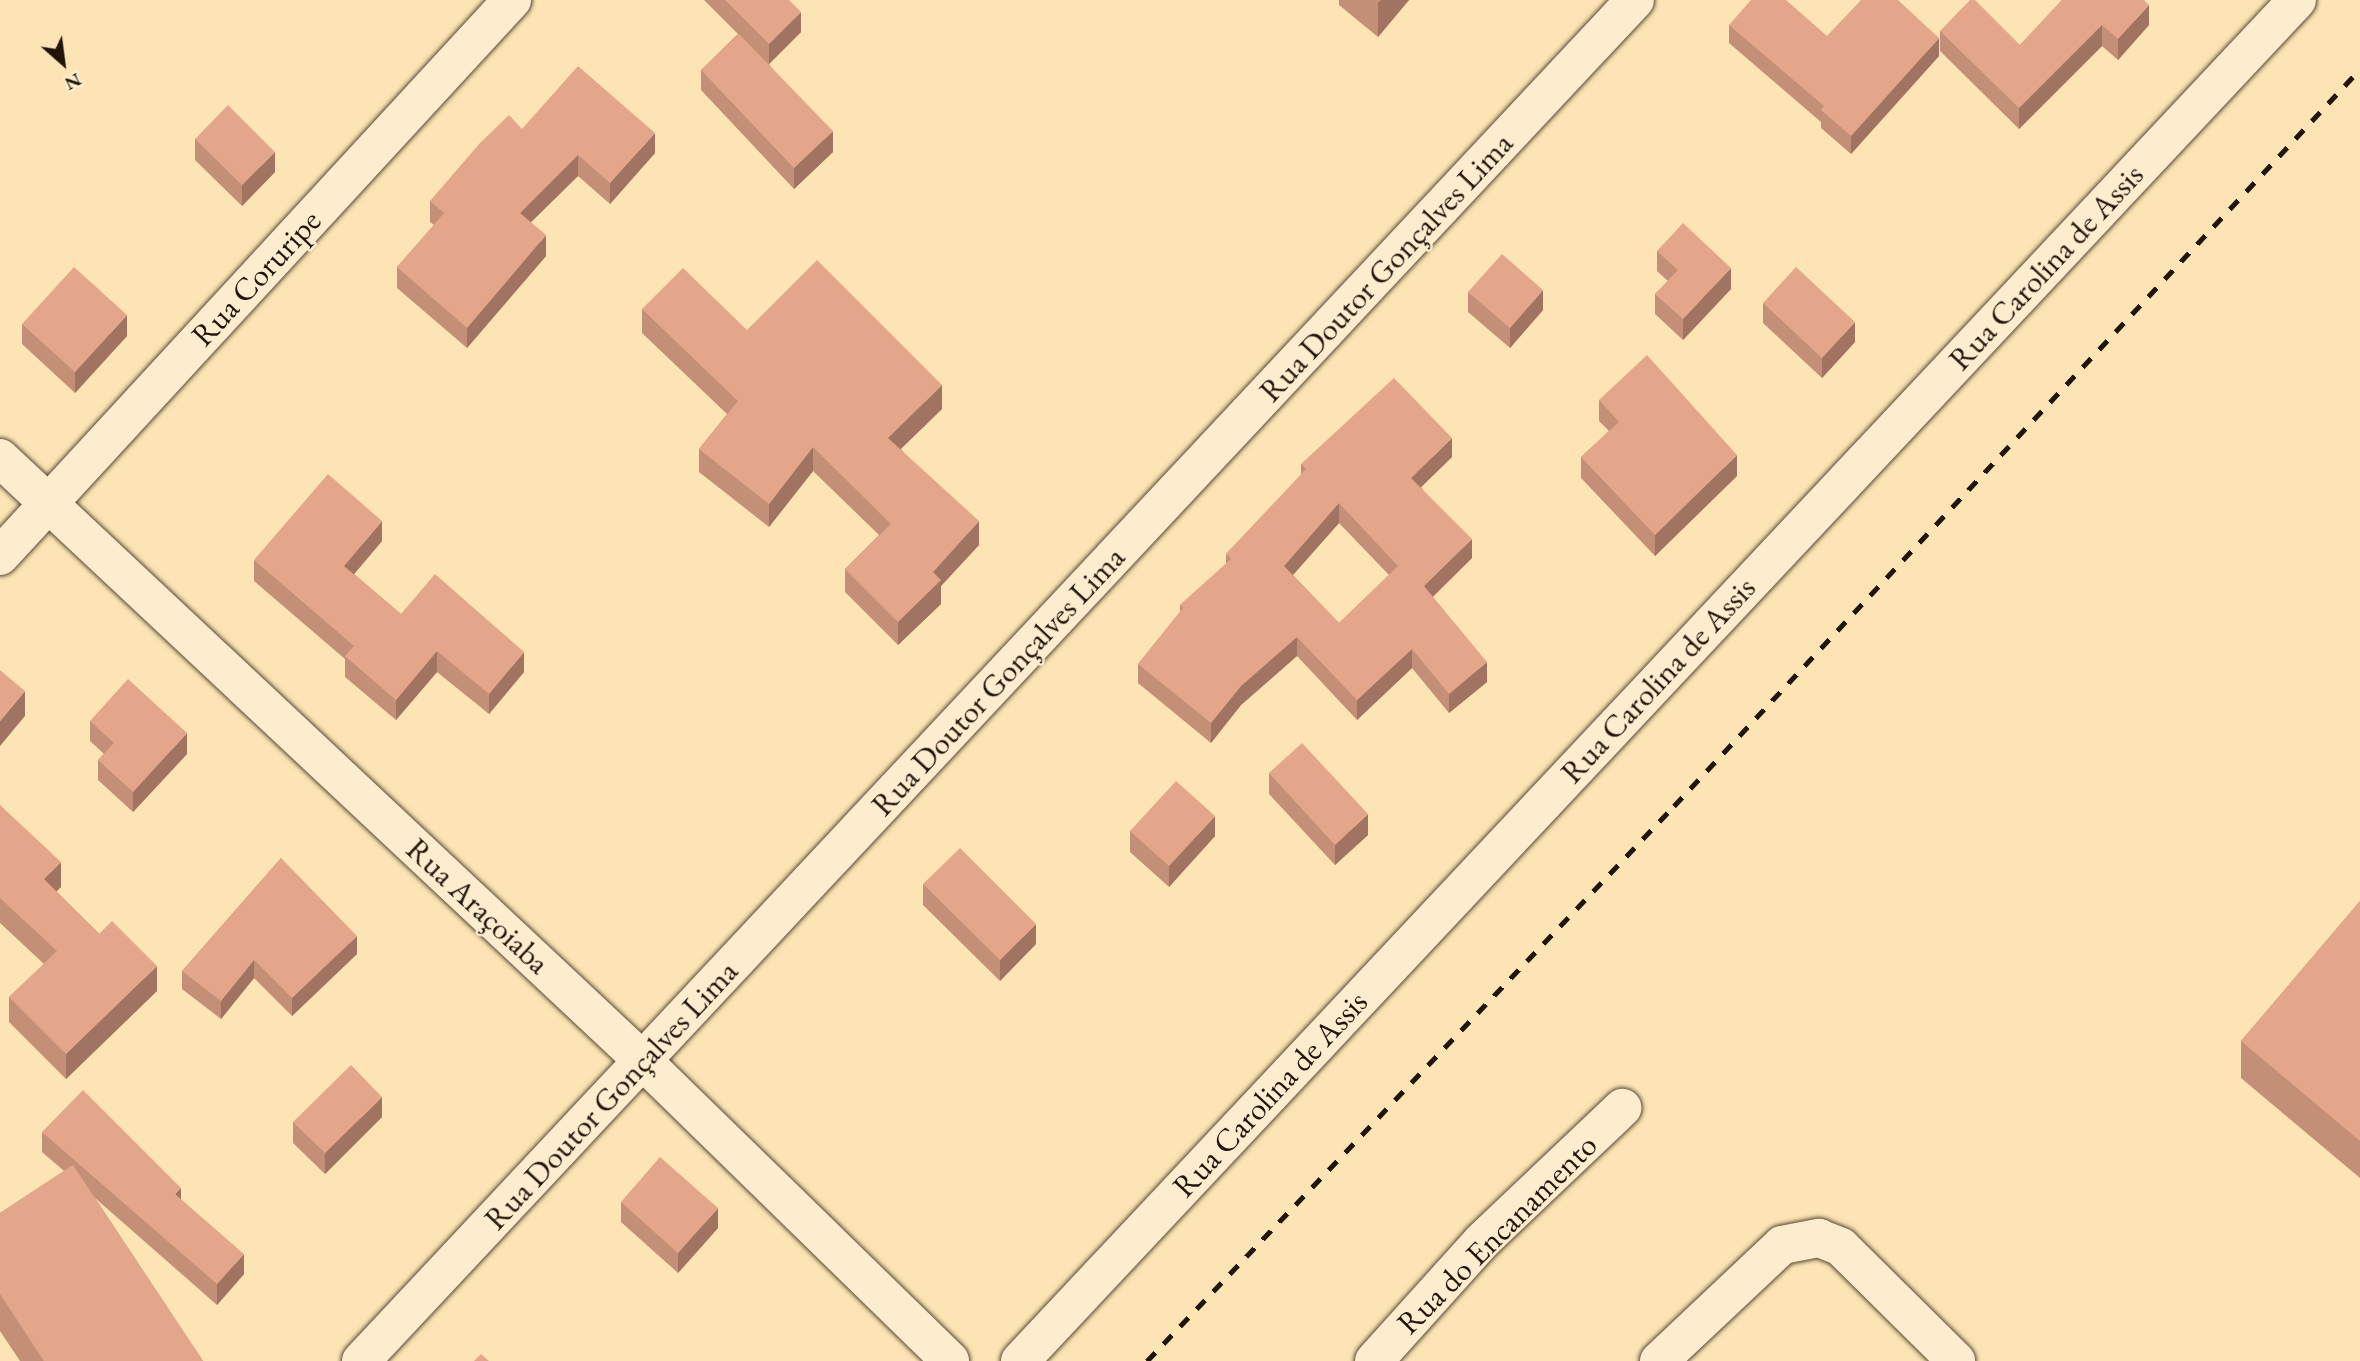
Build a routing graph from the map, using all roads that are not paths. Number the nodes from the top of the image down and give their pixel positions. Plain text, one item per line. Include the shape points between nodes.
1 (512, 0) edge
2 (1635, 0) edge
3 (2297, 0) edge
4 (0, 458) edge
5 (49, 504) junction
6 (0, 556) edge
7 (643, 1061) junction
8 (1622, 1108) dead end
9 (1671, 1357) edge
10 (361, 1361) edge
11 (950, 1361) edge
12 (1020, 1361) edge
13 (1374, 1361) edge
14 (1956, 1361) edge

1 - 5 street, Rua Coruripe
2 - 7 street, Rua Doutor Gonçalves Lima
3 - 12 street, Rua Carolina de Assis
4 - 5 street, Rua Araçoiaba
5 - 6 street, Rua Coruripe
5 - 7 street, Rua Araçoiaba
7 - 10 street, Rua Doutor Gonçalves Lima
7 - 11 street, Rua Araçoiaba
8 - 13 street, Rua do Encanamento via 1481,1242
9 - 14 street via 1782,1245 1819,1238 1841,1247

